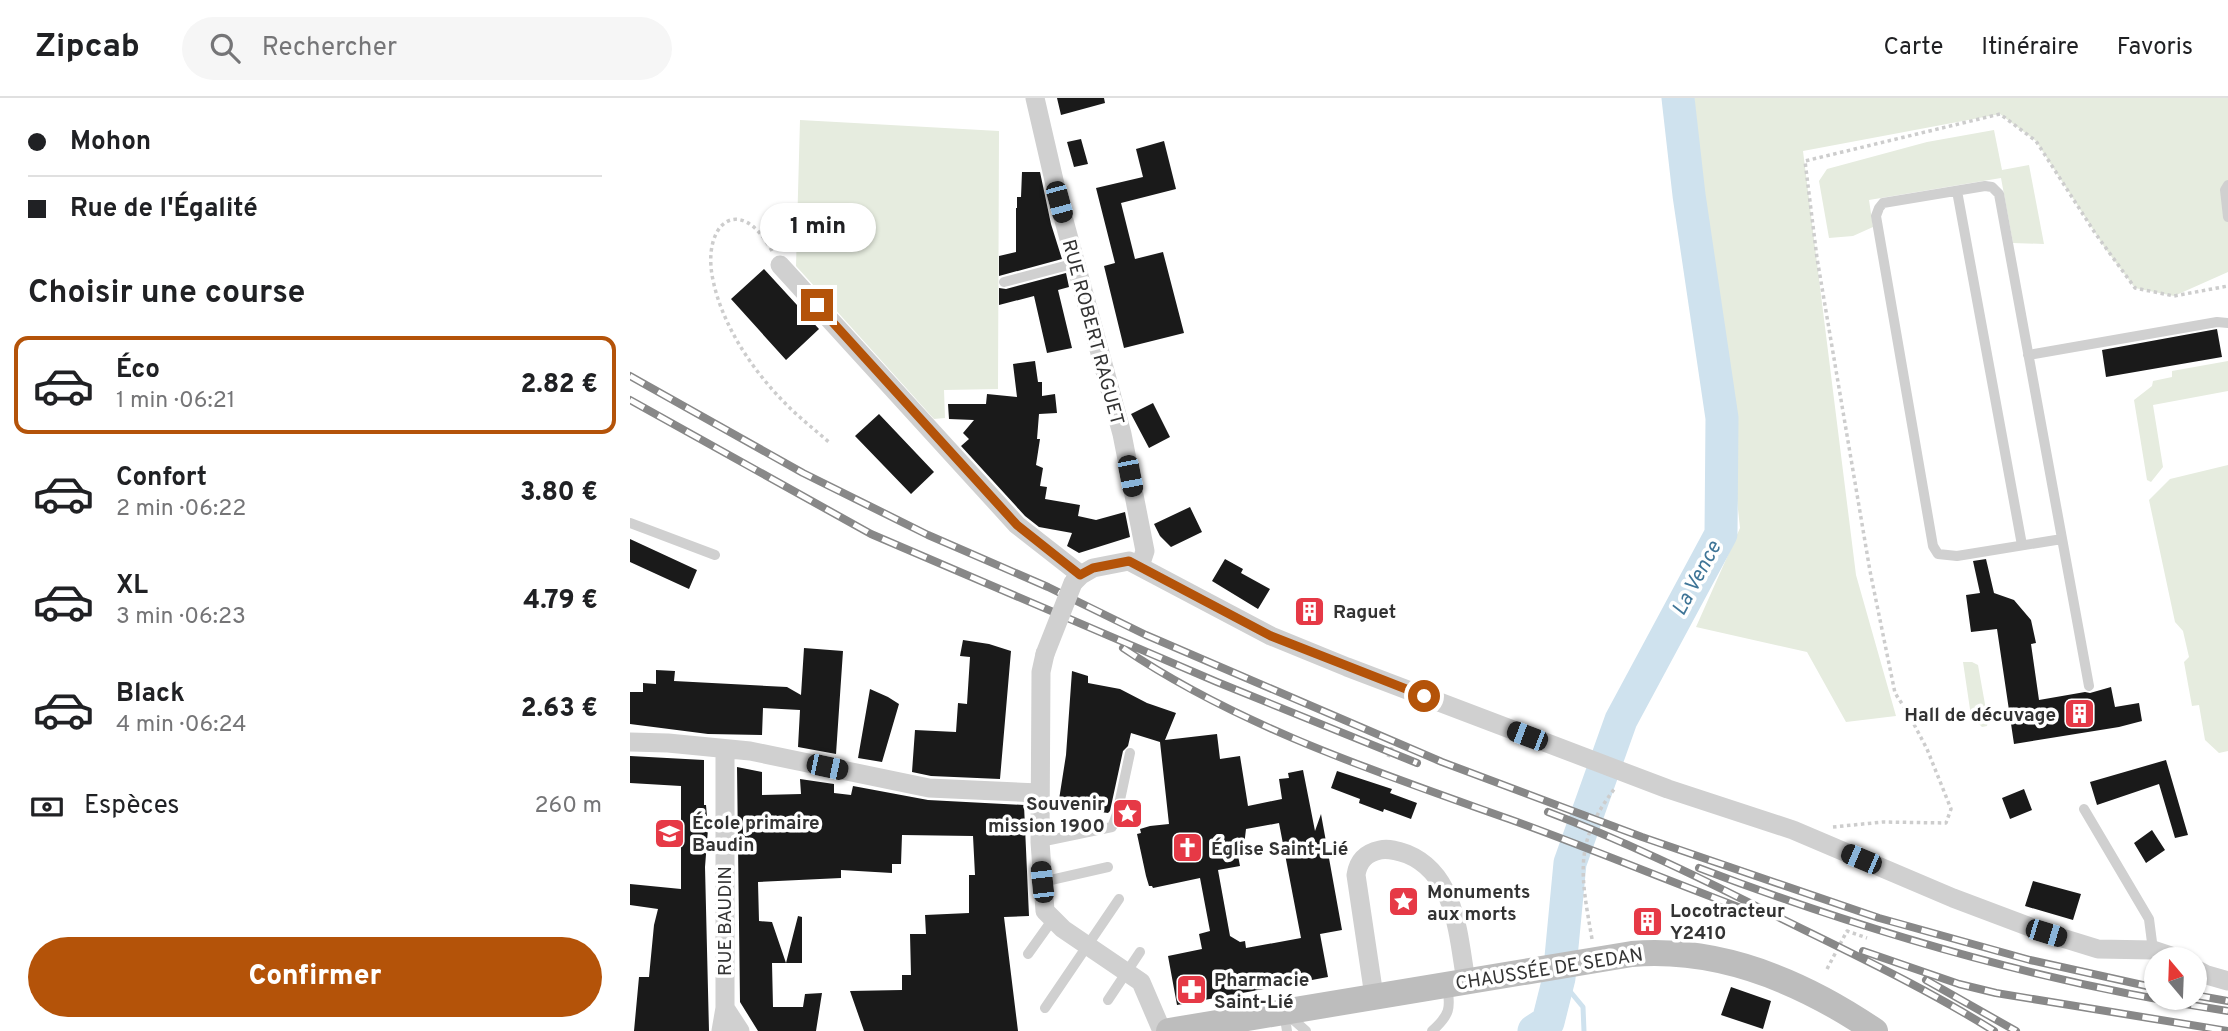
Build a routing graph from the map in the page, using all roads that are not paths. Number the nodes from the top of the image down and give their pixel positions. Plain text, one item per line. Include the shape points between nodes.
1 (1035, 98) edge
2 (2228, 185) edge
3 (1957, 191) junction
4 (2228, 217) edge
5 (1076, 263) junction
6 (780, 265) road end
7 (1004, 282) dead end
8 (2228, 323) edge
9 (2028, 355) junction
10 (630, 523) edge
11 (2062, 538) junction
12 (2021, 545) junction
13 (715, 555) dead end
14 (1140, 566) junction
15 (1077, 579) junction
16 (2089, 686) dead end
17 (630, 742) edge
18 (725, 750) junction
19 (1130, 752) dead end
20 (1039, 793) junction
21 (2084, 809) dead end
22 (1040, 842) junction
23 (1108, 867) dead end
24 (1042, 882) junction
25 (1119, 900) dead end
26 (1053, 919) junction
27 (1088, 946) junction
28 (2153, 947) edge
29 (2144, 950) edge
30 (1140, 952) dead end
31 (1028, 954) dead end
32 (1126, 972) junction
33 (2207, 975) edge
34 (2228, 981) edge
35 (1456, 983) junction
36 (1374, 996) junction
37 (1108, 1000) dead end
38 (725, 1008) junction
39 (1045, 1008) dead end
40 (1286, 1021) edge
41 (721, 1031) edge
42 (740, 1031) edge
43 (1162, 1031) edge
44 (1169, 1031) edge
45 (1306, 1031) edge
46 (1433, 1031) edge
47 (1875, 1031) edge

1 - 5 street, RUE ROBERT RAGUET
2 - 4 lane
3 - 9 lane via 1985,186 1999,194
3 - 12 lane
3 - 12 lane via 1883,203 1876,216 1931,533 1938,554 1945,555
5 - 7 lane
5 - 14 street, RUE ROBERT RAGUET via 1122,434 1145,551
6 - 15 street via 1017,525
8 - 9 lane
9 - 11 lane
10 - 13 lane
11 - 12 lane
11 - 16 lane
14 - 15 street via 1129,561 1109,564
14 - 29 street via 1271,636 1579,755 1624,778 1793,830 2046,933 2098,949
15 - 20 street, bridge via 1041,672
17 - 18 street
18 - 20 street via 750,751 929,788
18 - 38 street, RUE BAUDIN
19 - 22 lane via 1112,827
20 - 22 street
21 - 28 lane via 2149,919
22 - 24 street
23 - 24 lane
24 - 26 street via 1045,911
25 - 27 lane
26 - 27 street
26 - 31 lane
27 - 32 street
27 - 39 lane
30 - 32 lane
32 - 37 lane
32 - 43 street via 1141,982
33 - 34 street
35 - 36 main road, CHAUSSÉE DE SEDAN
35 - 36 street via 1450,901 1441,881 1414,857 1379,850 1362,859 1356,875
35 - 46 lane via 1450,1007
35 - 47 main road, CHAUSSÉE DE SEDAN via 1651,953 1692,954 1781,979
36 - 40 main road, CHAUSSÉE DE SEDAN
38 - 41 street, RUE BAUDIN
38 - 42 street
40 - 44 main road, CHAUSSÉE DE SEDAN
40 - 45 lane

